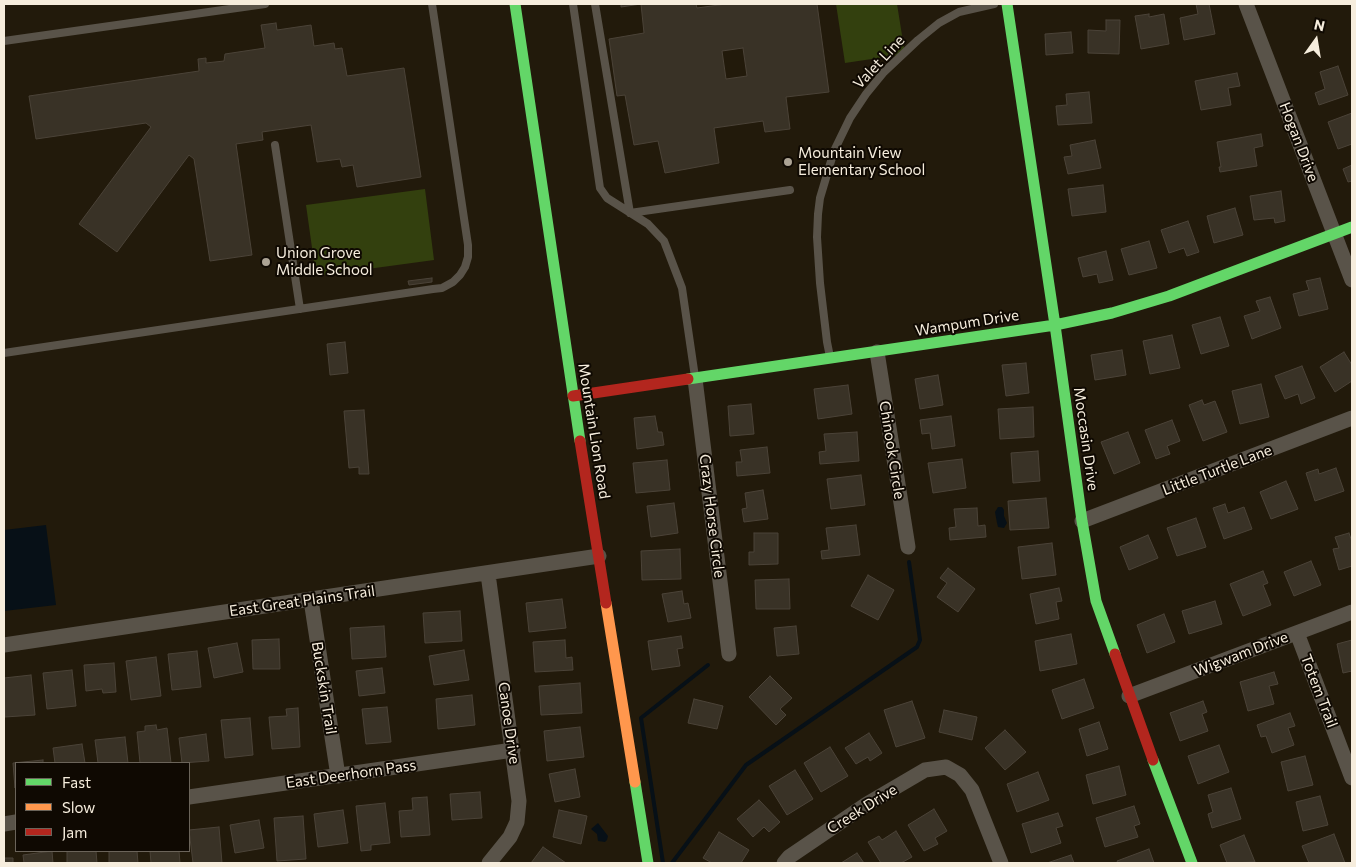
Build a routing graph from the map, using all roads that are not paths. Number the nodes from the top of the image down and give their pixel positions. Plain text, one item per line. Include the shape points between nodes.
1 (265, 4) edge
2 (432, 4) edge
3 (515, 4) edge
4 (573, 4) edge
5 (595, 4) edge
6 (994, 4) edge
7 (1007, 4) edge
8 (1246, 4) edge
9 (4, 41) edge
10 (275, 145) dead end
11 (790, 190) dead end
12 (630, 213) junction
13 (1352, 227) edge
14 (1335, 234) junction
15 (1352, 280) edge
16 (300, 309) junction
17 (1055, 325) junction
18 (877, 352) junction
19 (4, 353) edge
20 (831, 359) junction
21 (695, 379) junction
22 (573, 396) junction
23 (1352, 418) edge
24 (1082, 521) junction
25 (908, 547) dead end
26 (599, 556) junction
27 (488, 574) junction
28 (311, 600) junction
29 (1352, 612) edge
30 (1296, 633) junction
31 (4, 645) edge
32 (729, 654) dead end
33 (1129, 696) junction
34 (513, 750) junction
35 (338, 776) junction
36 (1352, 778) edge
37 (190, 797) edge
38 (488, 863) edge
39 (648, 863) edge
40 (784, 863) edge
41 (1000, 863) edge
42 (1192, 863) edge

1 - 9 lane
2 - 16 lane via 468,245 465,267 442,288
3 - 22 street, Mountain Lion Road
4 - 12 lane via 600,188 607,198
5 - 12 lane
6 - 20 lane, Valet Line via 960,12 939,23 898,59 866,94 834,152 820,198 817,237
7 - 17 street, Moccasin Drive
8 - 14 street, Hogan Drive
10 - 16 lane
11 - 12 lane
12 - 21 lane via 648,224 664,241 674,263 682,288
13 - 14 street, Wampum Drive
14 - 15 street, Hogan Drive
14 - 17 street, Wampum Drive via 1169,296
16 - 19 lane
17 - 18 street, Wampum Drive
17 - 24 street, Moccasin Drive
18 - 20 street, Wampum Drive
18 - 25 street, Chinook Circle
20 - 21 street, Wampum Drive
21 - 22 street, Wampum Drive
21 - 32 street, Crazy Horse Circle
22 - 26 street, Mountain Lion Road
23 - 24 street, Little Turtle Lane
24 - 33 street, Moccasin Drive via 1096,601
26 - 27 street, East Great Plains Trail
26 - 39 street, Mountain Lion Road
27 - 28 street, East Great Plains Trail
27 - 34 street, Canoe Drive
28 - 31 street, East Great Plains Trail
28 - 35 street, Buckskin Trail
29 - 30 street, Wigwam Drive
30 - 33 street, Wigwam Drive
30 - 36 street, Totem Trail
33 - 42 street, Moccasin Drive
34 - 35 street, East Deerhorn Pass
34 - 38 street, Canoe Drive via 520,801 517,822 510,837
35 - 37 street, East Deerhorn Pass
40 - 41 street, Creek Drive via 867,804 925,770 946,767 960,775 972,790

